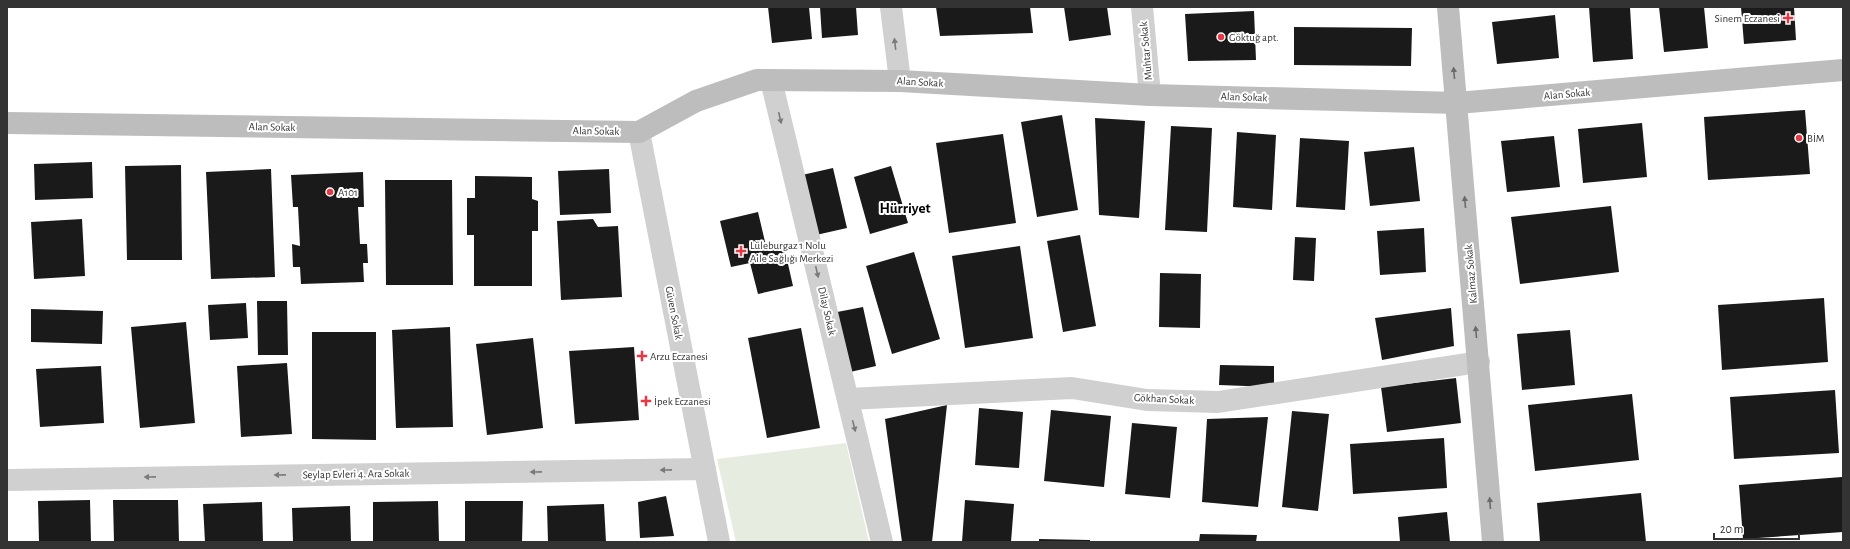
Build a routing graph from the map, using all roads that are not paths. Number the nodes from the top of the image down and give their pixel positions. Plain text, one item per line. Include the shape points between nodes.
1 (891, 7) edge
2 (1142, 7) edge
3 (1448, 7) edge
4 (1843, 70) edge
5 (771, 80) junction
6 (900, 81) junction
7 (1150, 94) junction
8 (1457, 103) junction
9 (7, 123) edge
10 (639, 132) junction
11 (1478, 362) junction
12 (848, 399) junction
13 (705, 469) junction
14 (7, 480) edge
15 (719, 542) edge
16 (882, 542) edge
17 (1493, 542) edge

6 -> 1 street
2 - 7 street, Muhtar Sokak
8 -> 3 street, Kalmaz Sokak
4 - 8 street, Alan Sokak
5 - 6 street, Alan Sokak
5 - 10 street, Alan Sokak via 757,80 696,101
5 -> 12 street, Dilay Sokak
6 - 7 street, Alan Sokak
7 - 8 street, Alan Sokak
11 -> 8 street, Kalmaz Sokak
9 - 10 street, Alan Sokak
10 - 13 street, Güven Sokak
11 - 12 street, Gökhan Sokak via 1218,402 1147,400 1072,388
17 -> 11 street, Kalmaz Sokak
12 -> 16 street, Dilay Sokak
13 -> 14 street, Seylap Evleri 4. Ara Sokak
13 - 15 street, Güven Sokak

